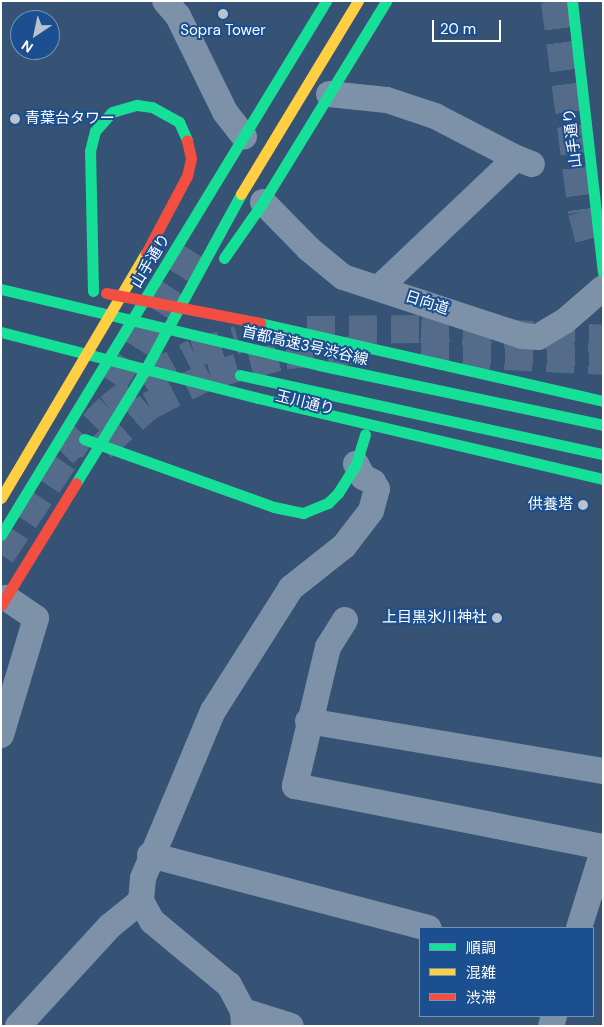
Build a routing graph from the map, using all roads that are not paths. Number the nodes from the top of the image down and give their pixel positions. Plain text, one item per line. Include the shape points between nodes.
1 (166, 1) edge
2 (326, 1) edge
3 (358, 1) edge
4 (386, 1) edge
5 (572, 1) edge
6 (329, 94) junction
7 (244, 136) junction
8 (252, 198) junction
9 (603, 272) edge
10 (379, 288) junction
11 (603, 288) edge
12 (1, 289) edge
13 (48, 300) junction
14 (1, 320) edge
15 (1, 332) edge
16 (1, 344) edge
17 (168, 359) dead end
18 (144, 372) junction
19 (226, 372) dead end
20 (603, 393) edge
21 (603, 400) edge
22 (603, 417) edge
23 (65, 432) junction
24 (365, 434) junction
25 (601, 440) edge
26 (100, 444) junction
27 (356, 464) junction
28 (600, 480) edge
29 (1, 498) edge
30 (1, 535) edge
31 (4, 601) edge
32 (345, 620) dead end
33 (308, 721) junction
34 (1, 735) edge
35 (603, 771) edge
36 (603, 849) edge
37 (150, 855) junction
38 (141, 901) junction
39 (424, 927) edge
40 (579, 927) edge
41 (244, 1018) edge
42 (18, 1026) edge
43 (291, 1026) edge

1 - 7 street via 178,16 225,112
2 - 7 main road, 山手通り
3 - 8 main road
4 - 6 main road
5 - 9 main road, 山手通り
6 - 8 main road
6 - 10 street via 387,100 435,116 524,161
7 - 23 main road, 山手通り
8 - 10 street, 日向道 via 343,277
8 - 18 main road
8 - 18 main road via 215,271
10 - 11 street, 日向道 via 522,336 538,337 565,321
12 - 13 main road, 首都高速3号渋谷線
13 - 20 main road via 141,308
13 - 25 main road, 首都高速3号渋谷線 via 319,366
14 - 17 main road
15 - 28 main road
16 - 24 main road, 玉川通り
18 - 26 main road
19 - 25 main road
21 - 29 main road via 224,315 88,290 90,151 95,131 112,112 137,106 166,112 179,122 189,145 187,176 152,243
22 - 25 main road
23 - 26 main road
23 - 30 main road, 山手通り
24 - 27 main road
24 - 28 main road, 玉川通り
25 - 28 main road
26 - 27 main road via 274,507 303,512 328,503
26 - 31 main road
27 - 37 street via 363,478 373,482 377,489 371,510 344,546 298,580 286,596 213,711
31 - 34 street via 36,618
32 - 33 street via 331,639
33 - 35 street
33 - 36 street via 295,786
36 - 40 street
37 - 38 street via 142,878
37 - 39 street
38 - 41 street via 152,921 169,938 230,985
38 - 42 street via 110,926
41 - 43 street

